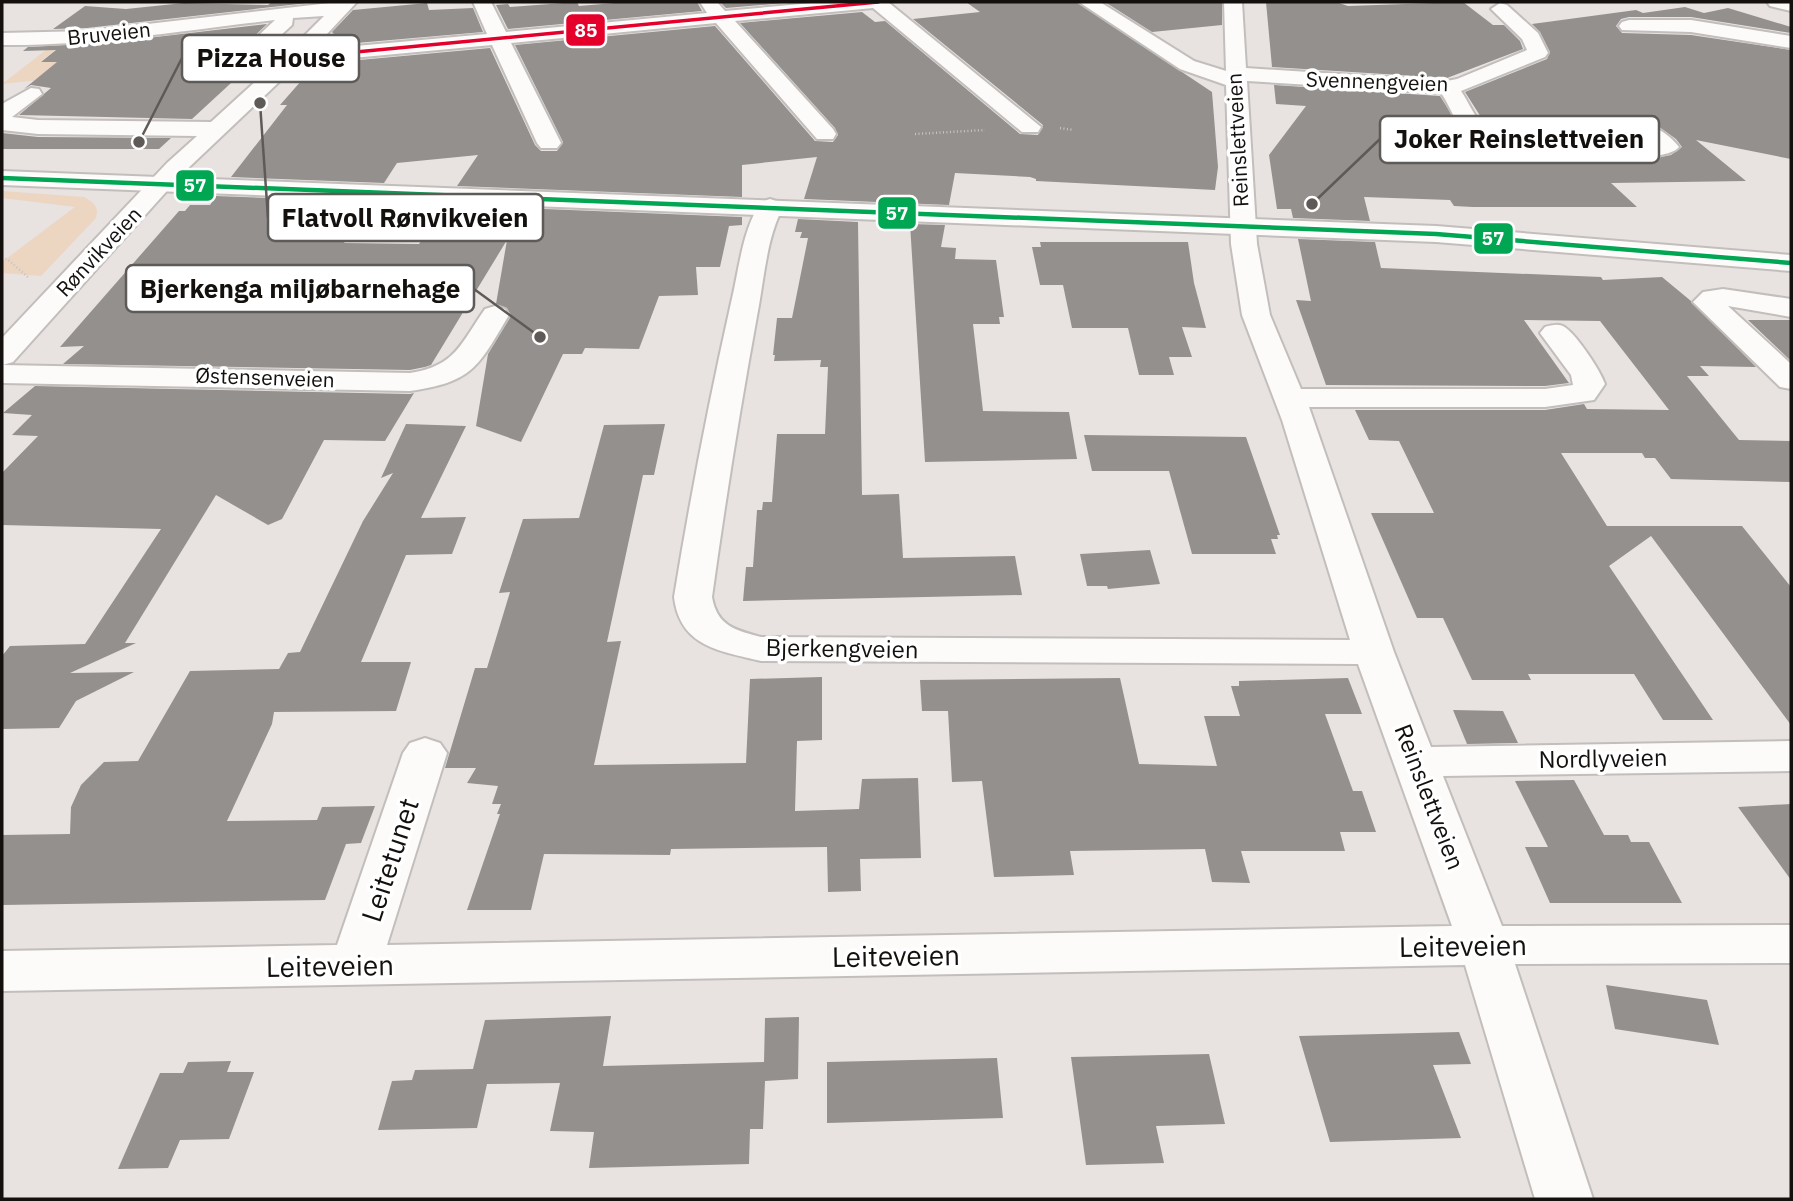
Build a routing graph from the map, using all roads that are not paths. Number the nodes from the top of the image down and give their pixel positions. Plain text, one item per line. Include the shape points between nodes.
1 (482, 2) edge
2 (877, 2) edge
3 (1087, 2) edge
4 (1233, 2) edge
5 (1776, 2) edge
6 (344, 6) edge
7 (1791, 6) edge
8 (713, 9) edge
9 (1500, 9) dead end
10 (282, 13) junction
11 (1629, 26) dead end
12 (499, 38) junction
13 (2, 39) edge
14 (1791, 42) edge
15 (295, 56) junction
16 (1235, 78) junction
17 (1447, 87) junction
18 (31, 94) dead end
19 (2, 114) edge
20 (2, 123) edge
21 (1030, 127) dead end
22 (1631, 127) dead end
23 (217, 129) junction
24 (825, 134) dead end
25 (549, 143) dead end
26 (2, 178) edge
27 (162, 183) junction
28 (770, 207) junction
29 (1242, 225) junction
30 (1791, 263) edge
31 (1791, 308) edge
32 (495, 315) dead end
33 (1555, 333) dead end
34 (2, 356) edge
35 (2, 374) edge
36 (1791, 380) edge
37 (1289, 398) junction
38 (1374, 652) junction
39 (425, 754) dead end
40 (1791, 756) edge
41 (1416, 762) junction
42 (1791, 944) edge
43 (1484, 945) junction
44 (355, 966) junction
45 (2, 971) edge
46 (1564, 1199) edge

1 - 12 street
2 - 8 street
2 - 21 street
3 - 16 street, Svennengveien via 1186,65
4 - 16 street, Reinslettveien
5 - 7 street
6 - 10 street, Bruveien
6 - 15 street, Rønvikveien
8 - 12 street
8 - 24 street
9 - 17 street, Svennengveien via 1531,37 1538,53
10 - 13 street, Bruveien via 84,38
10 - 15 street via 285,22 251,52
11 - 14 street via 1691,26
12 - 15 street
12 - 25 street
15 - 23 street, Rønvikveien
16 - 17 street, Svennengveien
16 - 29 street, Reinslettveien
17 - 22 street via 1479,135 1509,148 1667,147
18 - 19 street
20 - 23 street
23 - 27 street, Rønvikveien
26 - 27 street
27 - 28 street
27 - 34 street, Rønvikveien
28 - 29 street
28 - 38 street, Bjerkengveien via 763,220 708,494 693,597 700,624 716,635 761,649
29 - 30 street via 1504,238
29 - 37 street, Reinslettveien via 1256,315
31 - 36 street via 1723,297 1707,302
32 - 35 street, Østensenveien via 461,368 432,380
33 - 37 street via 1586,374 1589,384 1583,393 1545,398
37 - 38 street, Reinslettveien
38 - 41 street, Reinslettveien
39 - 44 street, Leitetunet
40 - 41 street, Nordlyveien
41 - 43 street, Reinslettveien
42 - 43 street, Leiteveien
43 - 44 street, Leiteveien
43 - 46 street, Reinslettveien
44 - 45 street, Leiteveien

